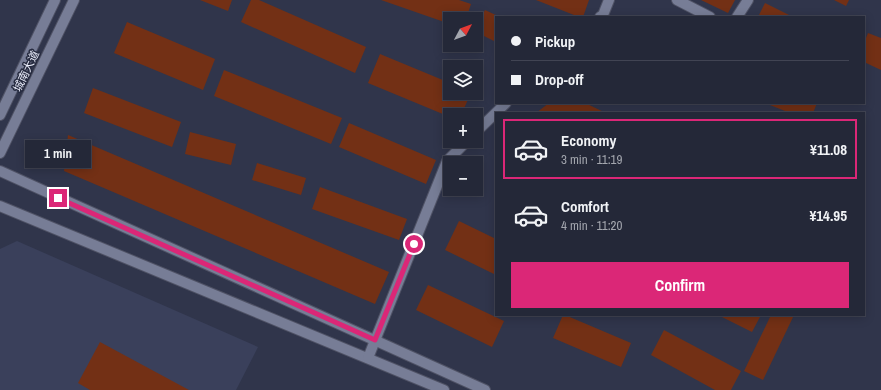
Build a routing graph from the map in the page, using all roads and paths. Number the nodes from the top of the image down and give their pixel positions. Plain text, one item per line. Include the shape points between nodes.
1 (55, 0) edge
2 (74, 0) edge
3 (609, 0) edge
4 (677, 0) edge
5 (748, 0) edge
6 (601, 16) edge
7 (708, 16) edge
8 (738, 16) edge
9 (505, 104) edge
10 (497, 112) edge
11 (495, 114) edge
12 (0, 115) edge
13 (483, 125) edge
14 (460, 148) edge
15 (0, 153) edge
16 (0, 172) edge
17 (0, 206) edge
18 (375, 340) junction
19 (368, 358) junction
20 (444, 390) edge
21 (485, 390) edge

1 - 12 main road, 城南大道
2 - 15 main road, 城南大道
3 - 6 main road
4 - 7 main road
5 - 8 main road
9 - 10 main road
11 - 13 main road
14 - 18 main road via 447,161
16 - 18 main road
17 - 19 main road
18 - 19 main road
18 - 21 main road
19 - 20 main road

